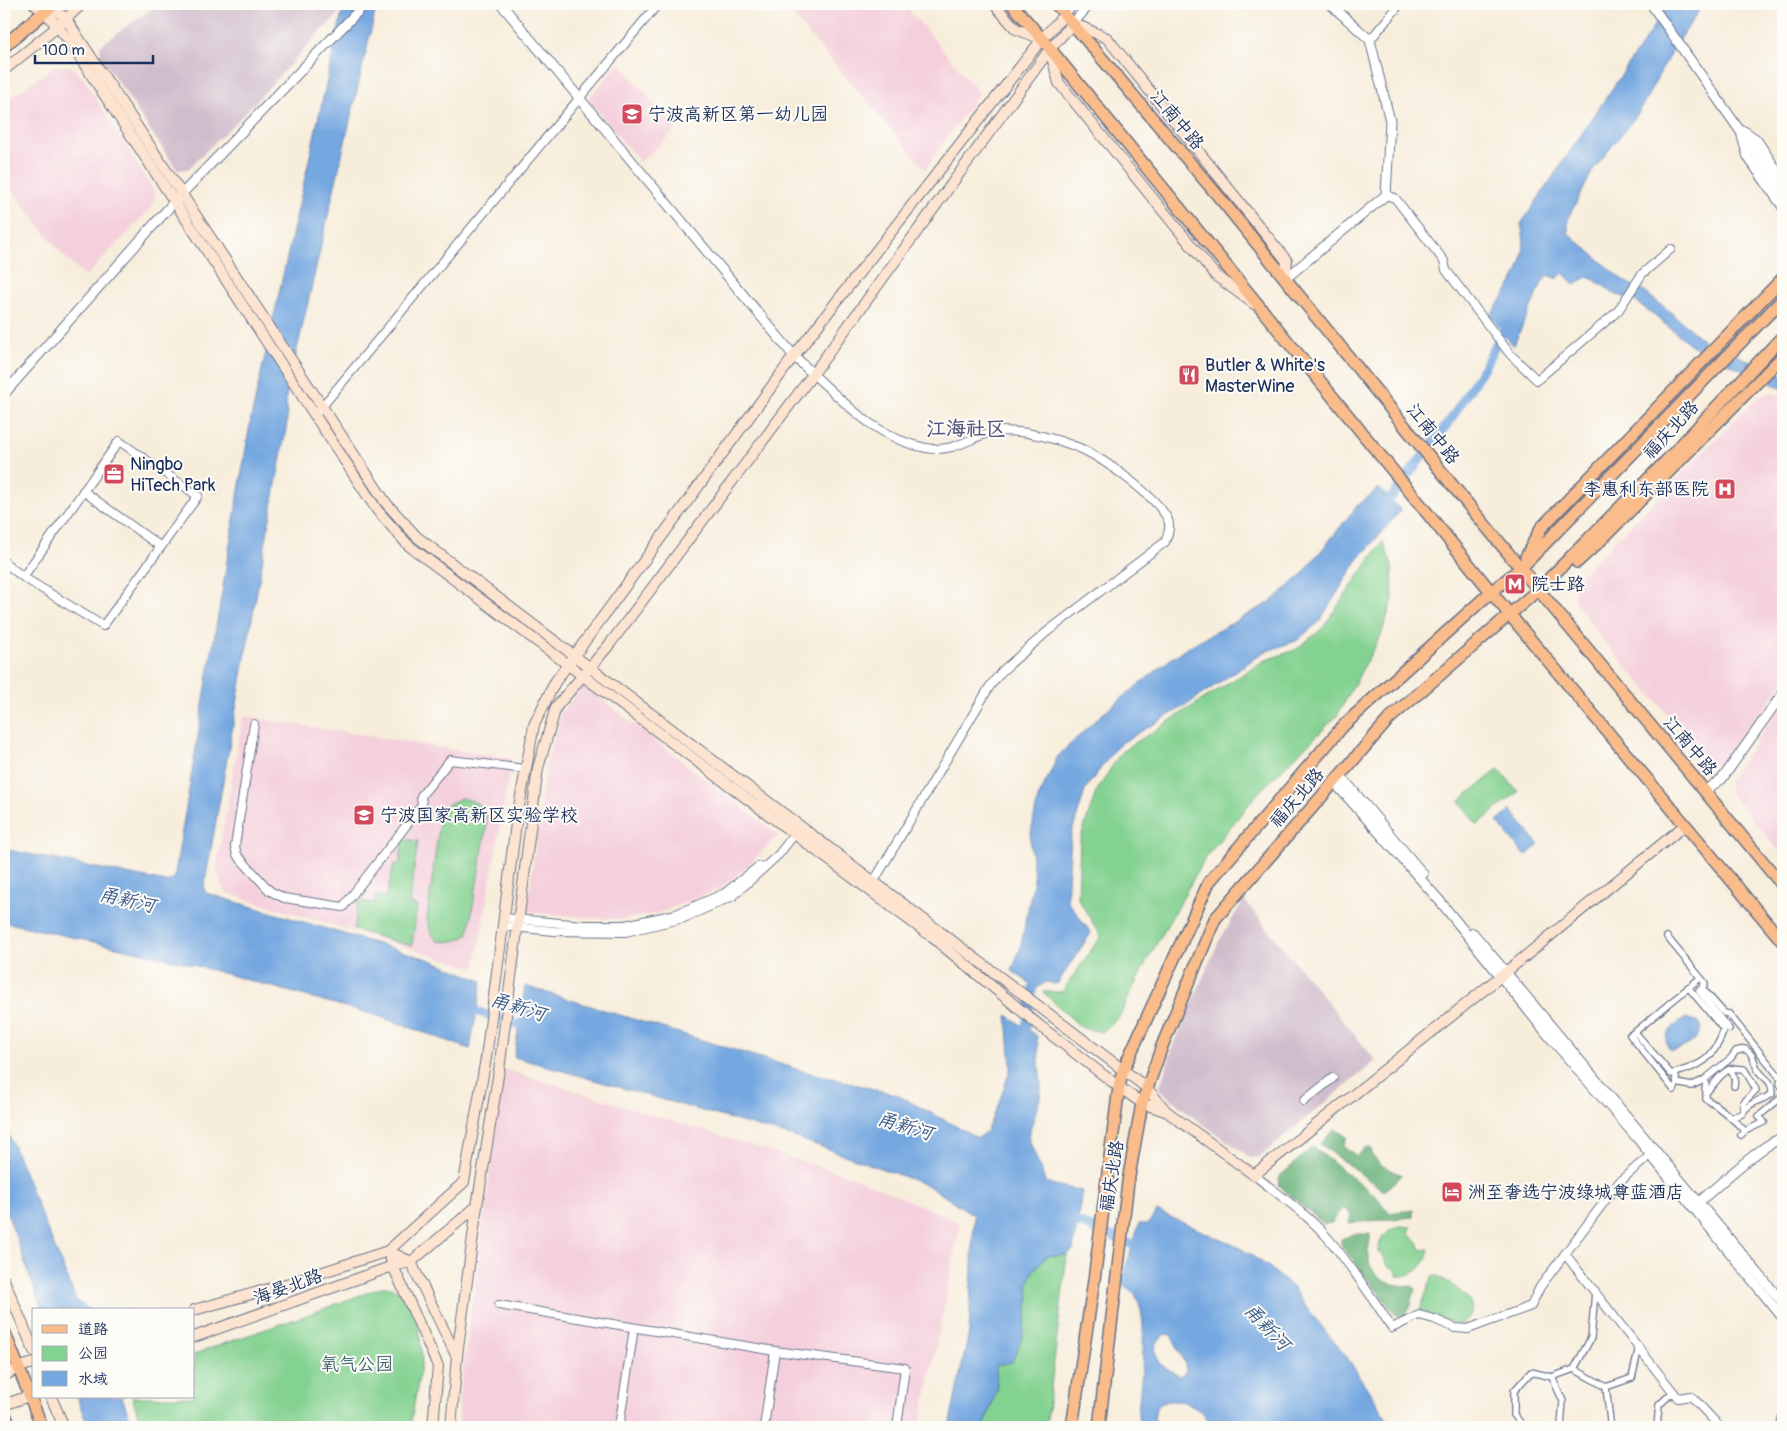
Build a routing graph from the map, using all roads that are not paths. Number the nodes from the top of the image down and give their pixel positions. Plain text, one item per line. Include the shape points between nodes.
1 (34, 4) edge
2 (82, 4) edge
3 (365, 4) edge
4 (501, 4) edge
5 (658, 4) edge
6 (994, 4) edge
7 (1012, 4) edge
8 (1056, 4) edge
9 (1073, 4) edge
10 (1090, 4) edge
11 (1330, 4) edge
12 (1400, 4) edge
13 (50, 7) edge
14 (1654, 7) edge
15 (1064, 9) edge
16 (66, 19) junction
17 (1073, 23) junction
18 (57, 27) junction
19 (1042, 39) junction
20 (1370, 40) junction
21 (4, 46) edge
22 (1050, 49) junction
23 (4, 70) edge
24 (580, 98) junction
25 (1740, 128) junction
26 (1783, 180) edge
27 (1783, 192) edge
28 (182, 194) junction
29 (1386, 195) junction
30 (174, 202) junction
31 (1783, 207) edge
32 (1671, 249) dead end
33 (1783, 278) edge
34 (1285, 279) junction
35 (1783, 298) edge
36 (1783, 336) edge
37 (794, 356) junction
38 (1783, 356) edge
39 (813, 374) junction
40 (4, 394) edge
41 (322, 407) junction
42 (315, 415) junction
43 (83, 491) junction
44 (161, 547) junction
45 (4, 562) edge
46 (1521, 568) junction
47 (22, 577) junction
48 (1539, 589) junction
49 (1491, 592) junction
50 (1510, 615) junction
51 (575, 656) junction
52 (568, 665) junction
53 (590, 667) junction
54 (582, 676) junction
55 (1783, 694) edge
56 (254, 724) dead end
57 (526, 769) junction
58 (1337, 778) junction
59 (1704, 791) junction
60 (1685, 825) junction
61 (796, 829) junction
62 (870, 885) junction
63 (1783, 886) edge
64 (504, 922) junction
65 (518, 923) junction
66 (1667, 937) dead end
67 (1783, 942) edge
68 (1504, 974) junction
69 (1700, 978) junction
70 (1688, 987) junction
71 (1702, 988) junction
72 (1729, 1029) dead end
73 (1635, 1032) junction
74 (1730, 1069) junction
75 (1123, 1070) junction
76 (1676, 1073) junction
77 (1333, 1078) dead end
78 (1704, 1080) junction
79 (1677, 1083) junction
80 (1734, 1086) dead end
81 (1119, 1087) junction
82 (1147, 1088) junction
83 (1783, 1088) edge
84 (1707, 1091) junction
85 (1783, 1096) edge
86 (1304, 1101) dead end
87 (1142, 1103) junction
88 (1744, 1110) junction
89 (1166, 1111) junction
90 (1732, 1117) junction
91 (1783, 1138) edge
92 (1653, 1152) junction
93 (1254, 1175) junction
94 (1699, 1202) junction
95 (477, 1206) junction
96 (388, 1251) junction
97 (1565, 1254) junction
98 (412, 1262) junction
99 (393, 1266) junction
100 (4, 1280) edge
101 (1595, 1292) junction
102 (1783, 1303) edge
103 (499, 1305) dead end
104 (195, 1310) edge
105 (1783, 1318) edge
106 (634, 1328) junction
107 (4, 1331) edge
108 (195, 1336) edge
109 (32, 1346) edge
110 (1639, 1347) junction
111 (775, 1351) junction
112 (456, 1356) junction
113 (32, 1364) edge
114 (18, 1367) junction
115 (1574, 1369) junction
116 (4, 1376) edge
117 (1552, 1376) junction
118 (1606, 1387) junction
119 (1674, 1391) junction
120 (31, 1395) edge
121 (32, 1398) edge
122 (52, 1398) edge
123 (4, 1406) edge
124 (4, 1412) edge
125 (1783, 1418) edge
126 (10, 1427) edge
127 (42, 1427) edge
128 (64, 1427) edge
129 (433, 1427) edge
130 (451, 1427) edge
131 (619, 1427) edge
132 (764, 1427) edge
133 (897, 1427) edge
134 (1072, 1427) edge
135 (1099, 1427) edge
136 (1524, 1427) edge
137 (1561, 1427) edge
138 (1608, 1427) edge
139 (1657, 1427) edge
140 (1720, 1427) edge
141 (1781, 1427) edge

1 - 13 main road
2 - 16 main road
3 - 28 street
4 - 24 street
5 - 24 street
6 - 19 main road via 1016,29
7 - 19 main road
8 - 15 main road, 江南中路
9 - 15 street
10 - 17 street
11 - 20 street
12 - 20 street
13 - 16 main road
13 - 18 main road
13 - 21 highway
14 - 25 street
15 - 17 main road, 江南中路
15 - 19 main road
16 - 18 main road
16 - 28 main road
17 - 22 main road
17 - 34 main road, 江南中路
18 - 23 main road
18 - 30 main road
19 - 22 main road
19 - 37 main road
20 - 29 street via 1390,121
22 - 39 main road
22 - 49 main road
24 - 37 street
24 - 41 street
25 - 26 street via 1756,139
25 - 27 street
25 - 31 street via 1748,157
28 - 30 street
28 - 41 main road
29 - 32 street via 1395,198 1444,260 1446,270 1480,316 1510,354 1537,380 1618,311 1642,274
29 - 34 street
30 - 40 street
30 - 42 main road
33 - 46 main road via 1541,528
34 - 46 main road, 江南中路
35 - 46 main road, 福庆北路
36 - 48 main road, 福庆北路
37 - 39 street
37 - 51 main road
38 - 48 main road via 1603,538 1571,567
39 - 53 main road
39 - 62 street via 864,421 927,449 950,449 987,433 1003,431 1056,440 1079,448 1139,488 1169,521 1165,542 1018,655 990,686
41 - 42 street
41 - 51 main road via 386,504 417,537
42 - 52 main road via 377,510 408,545
43 - 44 street
43 - 44 street via 119,441 198,496
43 - 47 street
44 - 47 street via 103,626
45 - 47 street
46 - 48 main road, 江南中路
46 - 49 main road, 福庆北路
48 - 50 main road, 福庆北路
48 - 59 main road, 江南中路
49 - 50 main road
49 - 75 main road, 福庆北路 via 1344,724 1209,882
50 - 58 main road, 福庆北路 via 1390,718
50 - 60 main road
51 - 52 main road
51 - 53 main road
52 - 54 main road
52 - 57 main road via 555,682 534,725
53 - 54 main road
53 - 61 main road
54 - 61 main road
54 - 65 main road via 556,707 538,768
55 - 59 street via 1722,779
56 - 57 street via 235,846 237,855 270,891 284,898 343,907 422,805 421,796 450,760
57 - 64 main road
58 - 68 street
58 - 82 main road, 福庆北路 via 1215,919
59 - 63 main road, 江南中路
60 - 67 main road
60 - 68 main road
61 - 62 main road
61 - 65 street via 770,858 725,893 676,914 625,925
62 - 75 main road
62 - 81 main road
64 - 65 street
64 - 96 main road via 486,1058 464,1182
65 - 95 main road
66 - 69 street
68 - 92 street
68 - 93 main road
69 - 70 street
69 - 71 street via 1705,983
70 - 73 street
70 - 76 street via 1724,1030 1708,1058
71 - 72 street via 1699,991
71 - 83 street via 1724,1013 1729,1014 1781,1080
73 - 76 street via 1671,1074
73 - 79 street via 1630,1036 1674,1090
74 - 80 street
74 - 84 street
74 - 88 street via 1744,1069 1755,1087 1756,1090 1743,1104
75 - 81 main road, 福庆北路
75 - 82 main road
76 - 79 street
77 - 86 street
78 - 79 street via 1690,1086
78 - 84 street
78 - 88 street via 1740,1049 1751,1052 1758,1069 1770,1081 1772,1094
81 - 87 main road
81 - 134 main road, 福庆北路
82 - 87 main road, 福庆北路
82 - 89 main road
84 - 90 street via 1706,1099
85 - 90 street via 1759,1116 1764,1122 1743,1133
87 - 89 main road
87 - 135 main road, 福庆北路 via 1128,1182
88 - 90 street
89 - 93 main road
91 - 94 street via 1774,1141
92 - 94 street
92 - 97 street via 1620,1181
92 - 105 street
93 - 97 street via 1327,1237 1392,1328 1419,1315 1455,1328 1468,1329 1531,1306 1540,1287
94 - 102 street
95 - 98 main road
95 - 112 main road
96 - 98 main road
96 - 99 main road
96 - 104 main road, 海晏北路
97 - 101 street
98 - 99 main road, 海晏北路
98 - 112 main road
99 - 108 main road, 海晏北路
99 - 129 main road via 438,1366
100 - 109 main road
101 - 110 street
101 - 115 street via 1590,1338
103 - 106 street
106 - 111 street
106 - 131 street
107 - 114 main road
110 - 118 street via 1632,1378
110 - 119 street
111 - 132 street
111 - 133 street via 905,1368
112 - 130 main road
113 - 114 main road
114 - 116 main road
114 - 120 main road
115 - 117 street
115 - 118 street
117 - 136 street via 1531,1372 1514,1391 1514,1415
117 - 137 street via 1563,1400
118 - 138 street
119 - 139 street via 1659,1406
119 - 140 street via 1678,1398 1691,1396
120 - 123 main road
121 - 127 main road
122 - 128 main road
124 - 126 main road
125 - 141 street

